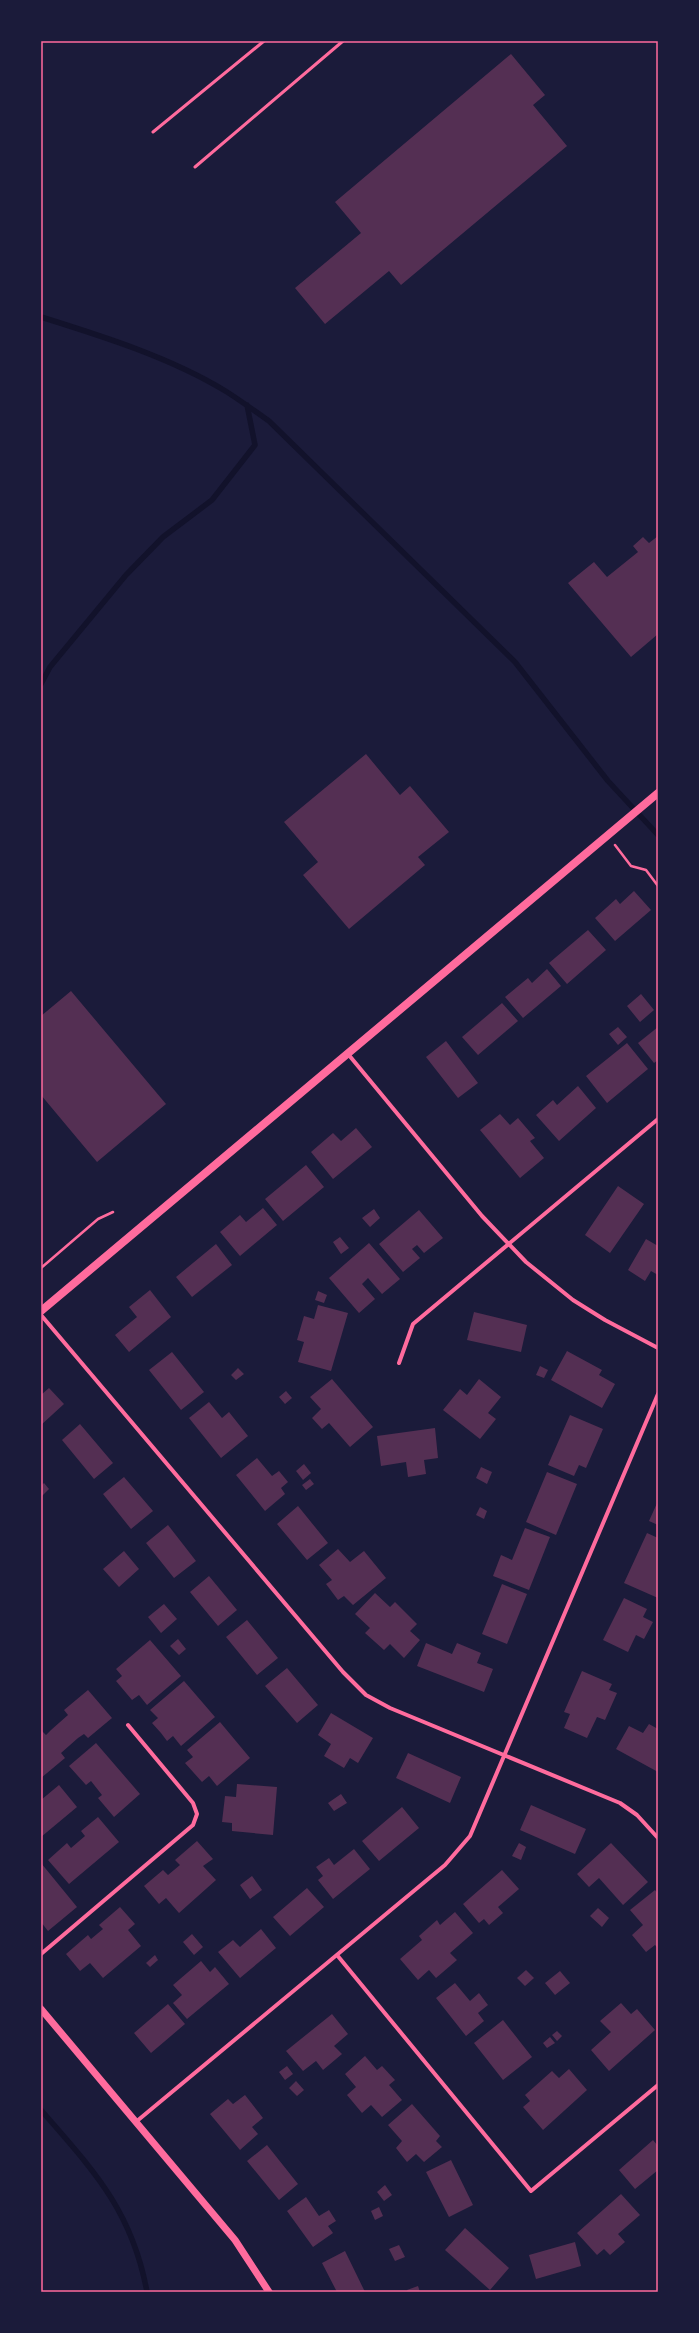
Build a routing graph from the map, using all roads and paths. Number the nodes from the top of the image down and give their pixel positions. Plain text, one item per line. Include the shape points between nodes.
1 (264, 41) edge
2 (343, 41) edge
3 (153, 132) dead end
4 (195, 167) dead end
5 (658, 793) edge
6 (607, 835) junction
7 (658, 886) edge
8 (348, 1054) junction
9 (658, 1119) edge
10 (112, 1212) dead end
11 (509, 1244) junction
12 (41, 1268) edge
13 (41, 1311) edge
14 (41, 1315) edge
15 (658, 1348) edge
16 (399, 1362) dead end
17 (658, 1394) edge
18 (128, 1725) dead end
19 (506, 1755) junction
20 (658, 1838) edge
21 (41, 1954) edge
22 (337, 1955) junction
23 (41, 2009) edge
24 (658, 2085) edge
25 (137, 2121) junction
26 (268, 2292) edge

1 - 3 lane
2 - 4 lane
5 - 6 main road
6 - 7 path via 631,866 646,870
6 - 8 main road
8 - 11 street via 482,1216
8 - 13 main road
9 - 11 street
10 - 12 path via 98,1219
11 - 15 street via 526,1262 574,1300 625,1332
11 - 16 street via 413,1324
14 - 19 street via 343,1672 366,1695 390,1708
17 - 19 street
18 - 21 street via 193,1803 197,1814 194,1825
19 - 20 street via 620,1803 637,1815
19 - 22 street via 470,1836 458,1852
22 - 24 street via 531,2191
22 - 25 street
23 - 25 street
25 - 26 street via 235,2240

